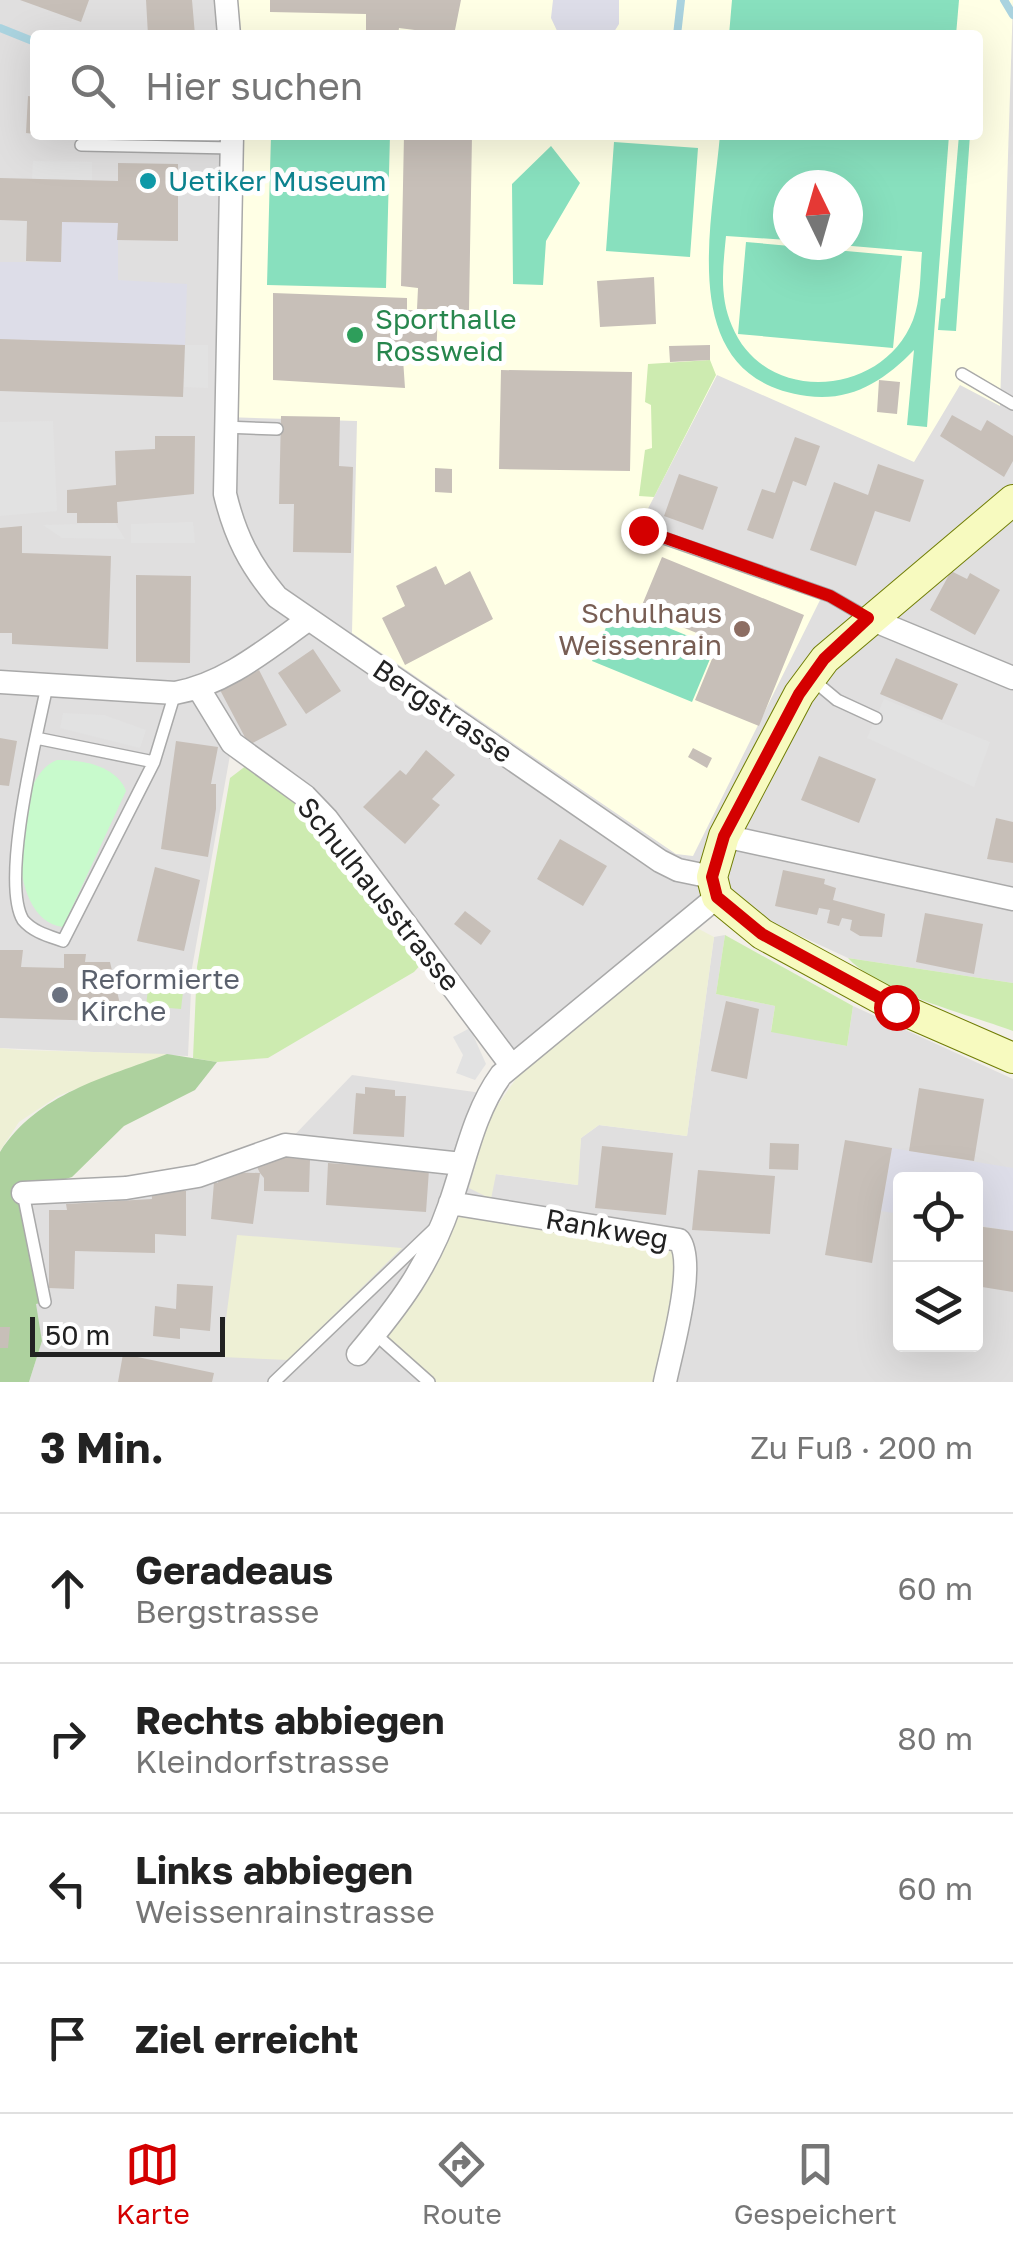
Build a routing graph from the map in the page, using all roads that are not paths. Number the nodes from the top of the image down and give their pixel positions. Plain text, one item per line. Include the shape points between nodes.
1 (226, 0) edge
2 (228, 30) edge
3 (232, 141) edge
4 (81, 145) dead end
5 (962, 374) dead end
6 (1013, 404) edge
7 (224, 427) junction
8 (277, 429) dead end
9 (1013, 500) edge
10 (638, 529) dead end
11 (309, 618) junction
12 (868, 618) junction
13 (810, 678) junction
14 (1013, 678) edge
15 (0, 682) edge
16 (47, 686) junction
17 (187, 691) junction
18 (876, 718) dead end
19 (36, 738) junction
20 (154, 762) junction
21 (724, 836) junction
22 (714, 887) junction
23 (1013, 899) edge
24 (1013, 1058) edge
25 (511, 1065) junction
26 (462, 1164) junction
27 (23, 1193) joint
28 (447, 1212) junction
29 (45, 1302) dead end
30 (374, 1334) junction
31 (358, 1354) dead end
32 (274, 1382) edge
33 (429, 1382) edge
34 (665, 1382) edge

1 - 2 street
3 - 4 lane
3 - 7 street, Bergstrasse
5 - 6 lane
7 - 8 lane
7 - 11 street, Bergstrasse via 234,532 278,597
9 - 12 street
10 - 12 lane via 830,596
11 - 17 street via 257,657
11 - 22 street, Bergstrasse via 660,861
12 - 13 street
12 - 14 street
13 - 18 lane
13 - 21 street
15 - 16 street
16 - 17 street
16 - 19 lane
17 - 20 lane
17 - 25 street, Schulhausstrasse via 232,742 326,819
19 - 20 lane
19 - 20 lane via 11,848 14,898 20,918 63,941
21 - 22 street
21 - 23 street
22 - 24 street, Bergstrasse via 762,934 896,1007
22 - 25 street
25 - 26 street via 490,1094
26 - 27 street via 285,1146 180,1179
26 - 28 street
27 - 29 lane
28 - 30 street via 416,1281
28 - 32 lane
28 - 34 street, Rankweg via 679,1240 686,1270
30 - 31 street
30 - 33 lane

